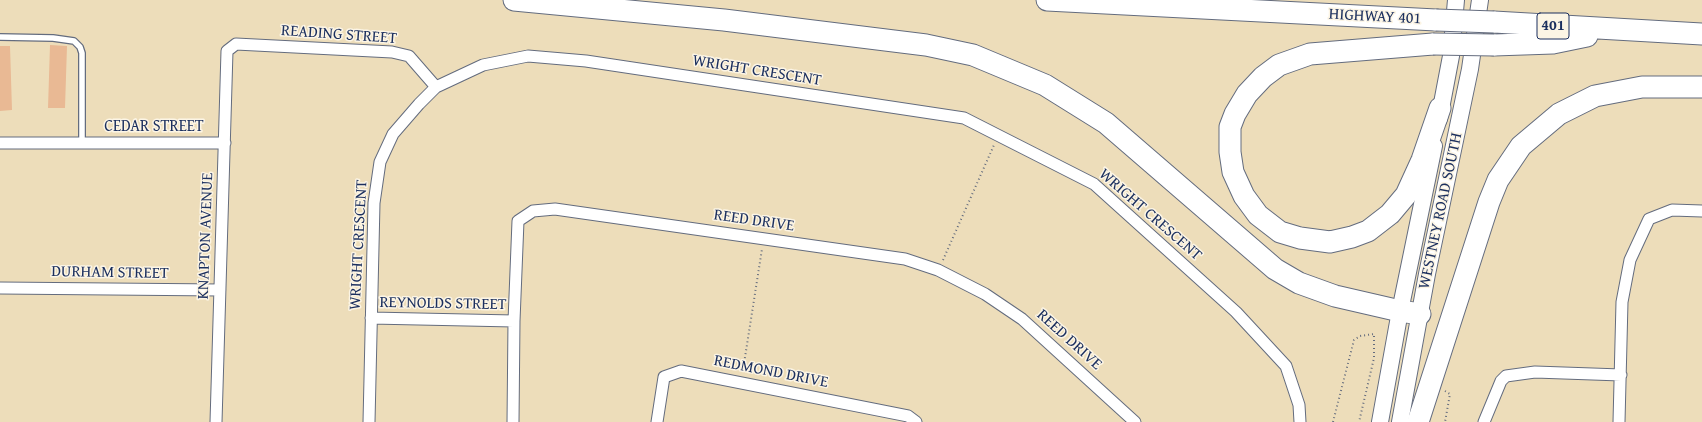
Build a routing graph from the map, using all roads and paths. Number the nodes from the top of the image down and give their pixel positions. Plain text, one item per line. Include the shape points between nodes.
1 (514, 0) edge
2 (1047, 0) edge
3 (1456, 0) edge
4 (1480, 0) edge
5 (1613, 30) junction
6 (1702, 34) edge
7 (0, 37) edge
8 (227, 51) joint
9 (436, 87) junction
10 (1702, 87) edge
11 (1440, 108) junction
12 (997, 135) junction
13 (0, 143) edge
14 (82, 143) junction
15 (225, 143) junction
16 (1702, 211) edge
17 (764, 239) junction
18 (938, 270) junction
19 (0, 288) edge
20 (220, 290) junction
21 (1410, 313) junction
22 (371, 318) junction
23 (514, 321) junction
24 (742, 370) dead end
25 (1621, 375) junction
26 (1440, 390) dead end
27 (216, 422) edge
28 (369, 422) edge
29 (513, 422) edge
30 (657, 422) edge
31 (916, 422) edge
32 (1135, 422) edge
33 (1300, 422) edge
34 (1333, 422) edge
35 (1360, 422) edge
36 (1380, 422) edge
37 (1400, 422) edge
38 (1418, 422) edge
39 (1445, 422) edge
40 (1484, 422) edge
41 (1619, 422) edge

1 - 21 highway via 724,20 918,44 973,55 1045,85 1106,123 1275,269 1299,283 1335,296
2 - 5 highway, HIGHWAY 401 / 401, bridge
3 - 11 main road, WESTNEY ROAD SOUTH via 1451,56
4 - 21 main road, WESTNEY ROAD SOUTH via 1470,69
5 - 6 highway, HIGHWAY 401 / 401
5 - 11 highway, bridge via 1553,43 1432,44 1310,54 1279,65 1247,94 1235,114 1230,127 1233,172 1244,196 1258,215 1280,232 1330,242 1352,237 1368,231 1390,214 1406,195 1422,160
7 - 14 lane, CEDAR STREET via 53,38 74,41 80,47
8 - 9 street, READING STREET via 236,44 392,52 409,56
8 - 15 street, KNAPTON AVENUE
9 - 12 street, WRIGHT CRESCENT via 483,65 528,56 586,61 964,118
9 - 22 street, WRIGHT CRESCENT via 393,134 380,162 374,203
10 - 38 highway via 1642,87 1595,96 1559,114 1521,146 1498,180 1489,202
11 - 21 main road, WESTNEY ROAD SOUTH
12 - 18 path
12 - 33 street, WRIGHT CRESCENT via 1094,184 1236,312 1286,366 1299,405
13 - 14 street, CEDAR STREET
14 - 15 street, CEDAR STREET
15 - 20 street, KNAPTON AVENUE
16 - 25 street via 1672,210 1649,219 1630,260 1622,302
17 - 18 street, REED DRIVE via 905,260
17 - 23 street, REED DRIVE via 555,209 533,211 518,221
17 - 24 path
18 - 32 street, REED DRIVE via 985,294 1022,319
19 - 20 street, DURHAM STREET
20 - 27 street, KNAPTON AVENUE
21 - 36 main road, WESTNEY ROAD SOUTH
21 - 37 main road, WESTNEY ROAD SOUTH
22 - 23 street, REYNOLDS STREET
22 - 28 street, WRIGHT CRESCENT
23 - 29 street, REED DRIVE
25 - 40 street via 1535,372 1506,376 1501,381
25 - 41 street
26 - 39 path via 1450,394
30 - 31 street, REDMOND DRIVE via 664,377 681,371 900,414
34 - 35 path via 1354,340 1360,336 1374,334 1374,358

